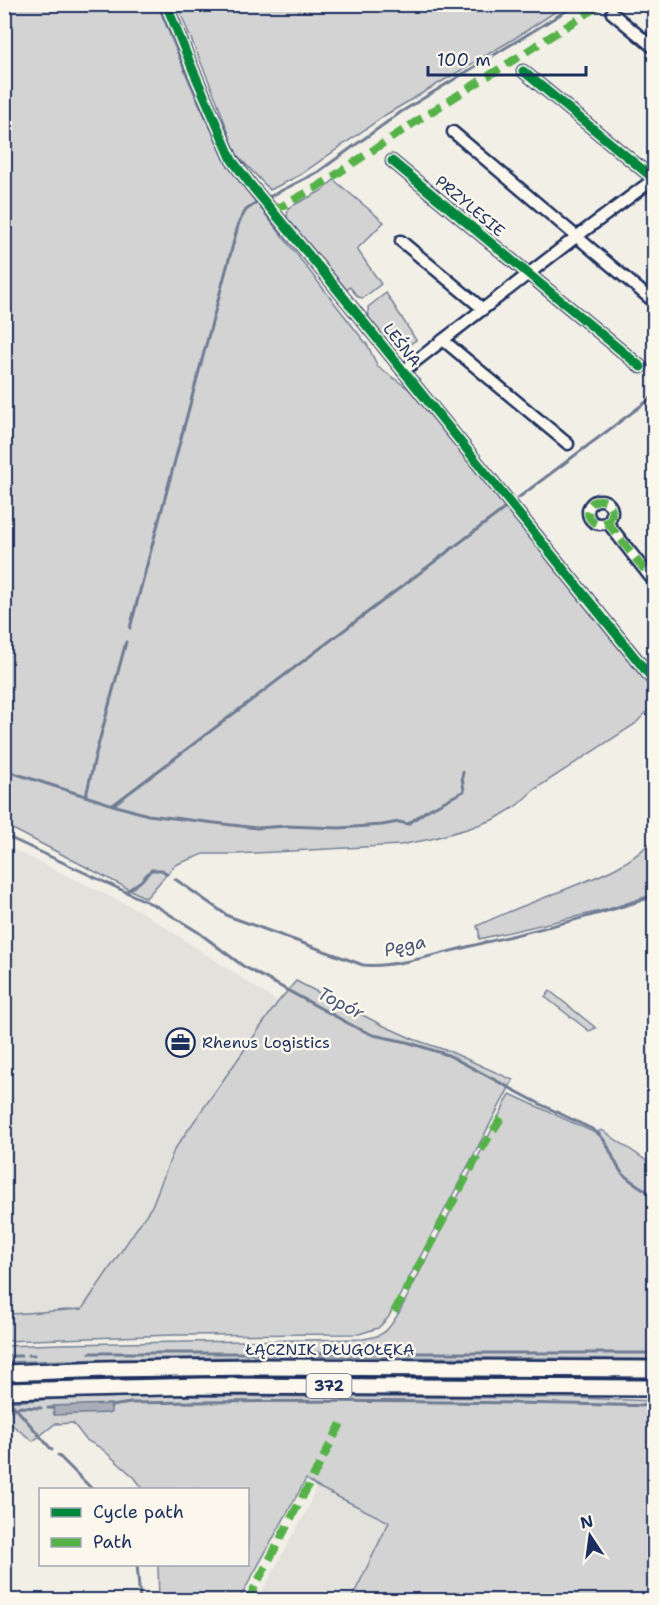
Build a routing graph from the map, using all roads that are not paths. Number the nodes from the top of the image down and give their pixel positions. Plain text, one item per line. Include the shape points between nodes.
1 (166, 4) edge
2 (612, 13) dead end
3 (654, 48) edge
4 (523, 71) dead end
5 (453, 132) dead end
6 (392, 161) dead end
7 (654, 179) edge
8 (576, 237) junction
9 (401, 241) dead end
10 (528, 274) junction
11 (654, 302) edge
12 (483, 309) junction
13 (443, 340) junction
14 (641, 367) dead end
15 (403, 371) junction
16 (568, 444) dead end
17 (607, 522) dead end
18 (654, 582) edge
19 (654, 681) edge
20 (654, 1369) edge
21 (4, 1373) edge
22 (654, 1388) edge
23 (4, 1391) edge

1 - 15 street, LEŚNA via 232,160
2 - 3 street
4 - 7 street
5 - 8 street
6 - 10 street, PRZYLESIE
7 - 8 street
8 - 10 street
8 - 11 street
9 - 12 street
10 - 12 street
10 - 14 street, PRZYLESIE
12 - 13 street
13 - 15 street
13 - 16 street
15 - 19 street, LEŚNA
17 - 18 street
20 - 21 main road, ŁĄCZNIK DŁUGOŁĘKA / 372 via 253,1366
22 - 23 main road, 372 via 213,1386

